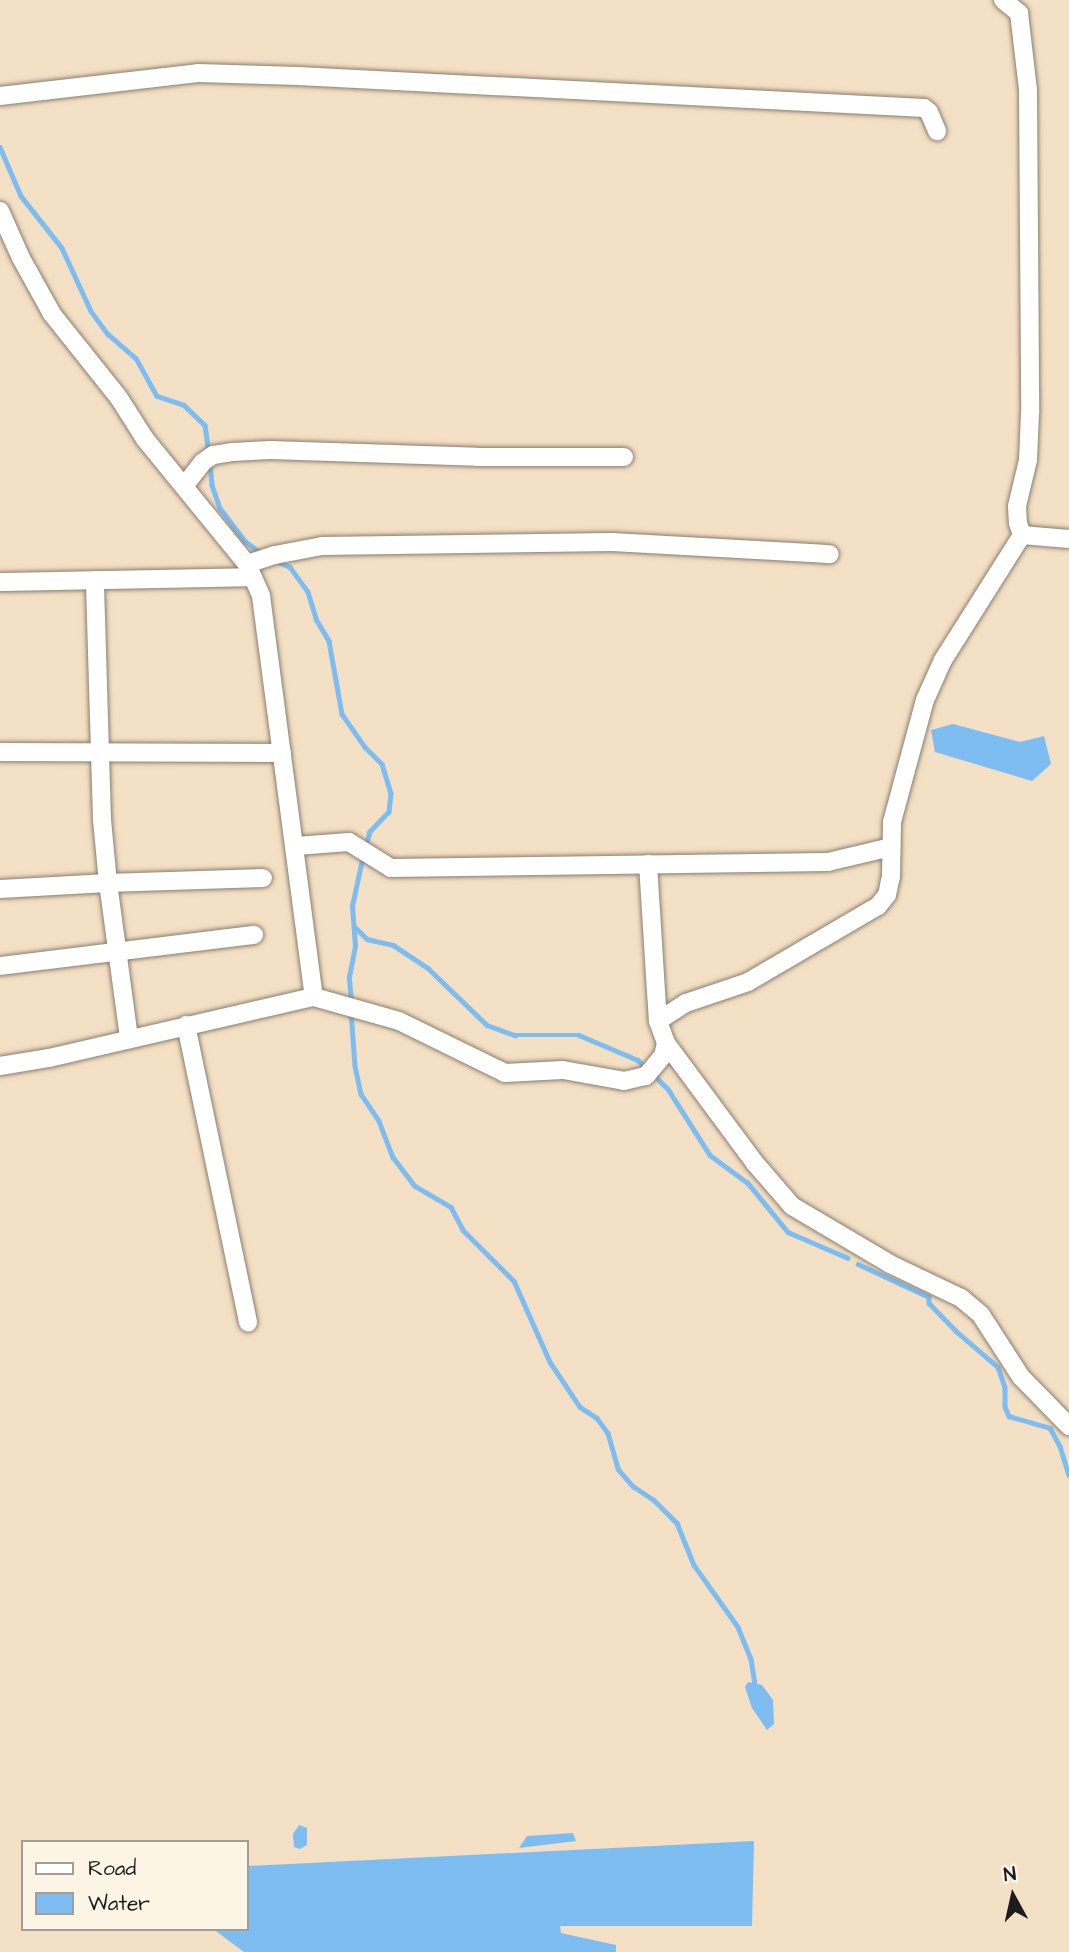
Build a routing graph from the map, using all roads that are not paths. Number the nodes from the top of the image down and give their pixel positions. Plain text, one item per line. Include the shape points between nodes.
1 (1003, 0) edge
2 (1021, 7) edge
3 (0, 96) edge
4 (937, 131) dead end
5 (0, 211) edge
6 (625, 457) dead end
7 (185, 485) junction
8 (1022, 535) junction
9 (1069, 539) edge
10 (830, 554) dead end
11 (259, 564) junction
12 (95, 580) junction
13 (0, 582) edge
14 (0, 752) edge
15 (100, 752) junction
16 (282, 753) junction
17 (296, 846) junction
18 (891, 847) junction
19 (648, 864) junction
20 (263, 878) dead end
21 (108, 883) junction
22 (0, 889) edge
23 (254, 935) dead end
24 (116, 951) junction
25 (0, 966) edge
26 (314, 997) junction
27 (658, 1021) junction
28 (186, 1025) junction
29 (129, 1038) junction
30 (666, 1043) junction
31 (0, 1066) edge
32 (248, 1323) dead end
33 (1069, 1426) edge

1 - 2 street
2 - 8 street via 1028,90 1031,300 1028,460 1017,506
3 - 4 street via 198,73 298,76 924,108
5 - 7 street via 52,314
6 - 7 street via 270,450 208,458
7 - 11 street
8 - 9 street
8 - 18 street via 943,660 925,700 892,822
10 - 11 street via 612,542 322,547
11 - 12 street
11 - 16 street
12 - 13 street
12 - 15 street
14 - 15 street
15 - 16 street
15 - 21 street
16 - 17 street
17 - 19 street via 349,842 391,868
17 - 26 street
18 - 19 street via 828,862
18 - 27 street via 887,895 878,906 748,982 686,1003
19 - 27 street
20 - 21 street
21 - 22 street
21 - 24 street
23 - 24 street
24 - 25 street
24 - 29 street
26 - 28 street
26 - 30 street via 399,1021 505,1073 563,1070 624,1081 651,1071
27 - 30 street
28 - 29 street
28 - 32 street
29 - 31 street
30 - 33 street via 792,1206 890,1264 961,1298 981,1315 1021,1377

